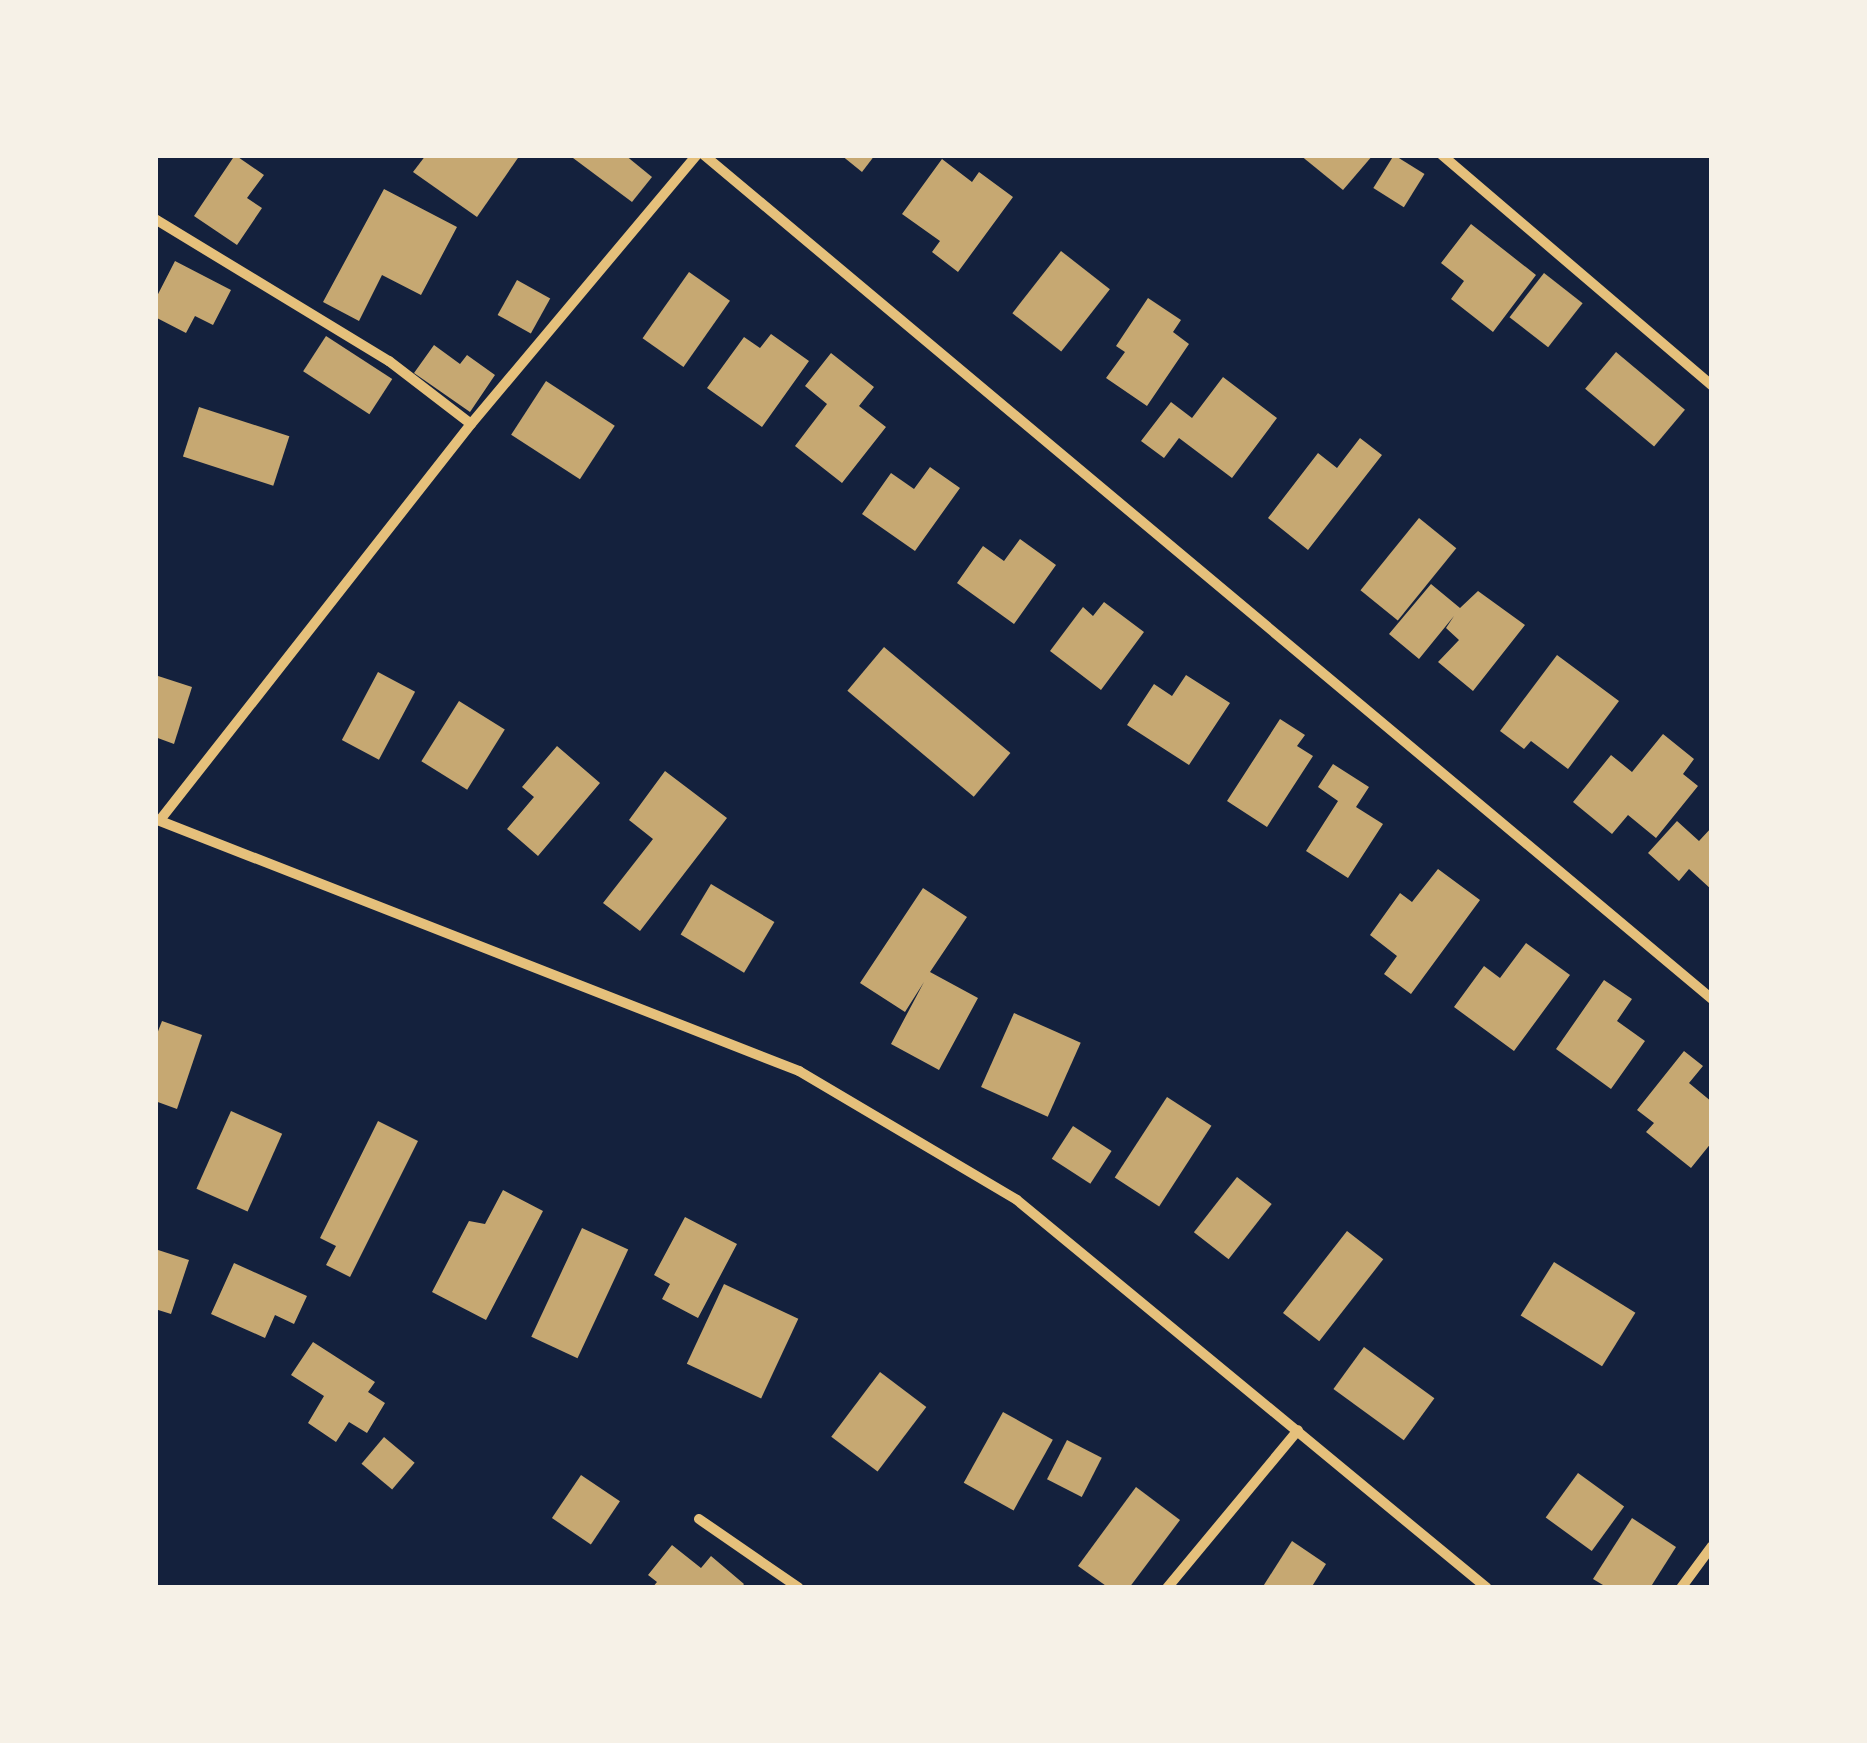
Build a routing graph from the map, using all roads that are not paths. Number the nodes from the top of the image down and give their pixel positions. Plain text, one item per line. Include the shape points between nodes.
1 (700, 155) edge
2 (1442, 155) edge
3 (155, 219) edge
4 (1712, 386) edge
5 (470, 424) junction
6 (158, 820) edge
7 (1712, 999) edge
8 (1298, 1430) junction
9 (698, 1519) dead end
10 (1712, 1546) edge
11 (799, 1588) edge
12 (1167, 1588) edge
13 (1487, 1588) edge
14 (1681, 1588) edge

1 - 5 street
1 - 7 street
2 - 4 street
3 - 5 street via 389,361
5 - 6 street
6 - 8 street via 799,1071 1017,1200
8 - 12 street
8 - 13 street
9 - 11 street
10 - 14 street

